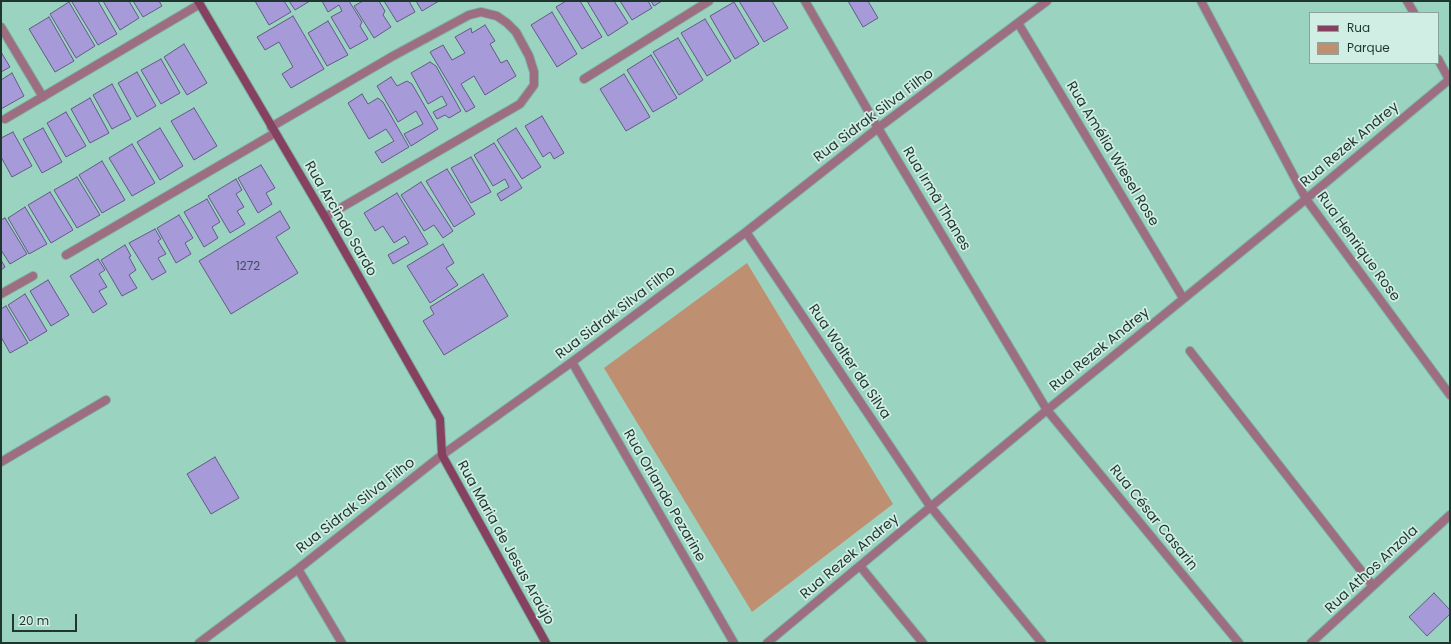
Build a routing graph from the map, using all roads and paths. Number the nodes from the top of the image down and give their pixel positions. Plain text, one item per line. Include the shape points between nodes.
1 (709, 1) edge
2 (805, 1) edge
3 (1047, 1) edge
4 (1201, 1) edge
5 (1407, 1) edge
6 (199, 3) edge
7 (1413, 12) edge
8 (1018, 23) junction
9 (1, 27) edge
10 (1439, 61) edge
11 (584, 79) dead end
12 (1450, 80) edge
13 (42, 97) junction
14 (5, 119) dead end
15 (878, 128) junction
16 (273, 130) junction
17 (1306, 199) junction
18 (324, 217) junction
19 (746, 232) junction
20 (66, 255) dead end
21 (33, 276) dead end
22 (1, 294) edge
23 (1183, 298) junction
24 (1190, 351) dead end
25 (572, 362) junction
26 (1450, 395) edge
27 (106, 400) dead end
28 (1047, 410) junction
29 (442, 455) junction
30 (1, 462) edge
31 (930, 506) junction
32 (1450, 515) edge
33 (860, 566) junction
34 (298, 569) junction
35 (1373, 586) junction
36 (199, 643) edge
37 (342, 643) edge
38 (546, 643) edge
39 (734, 643) edge
40 (767, 643) edge
41 (923, 643) edge
42 (1042, 643) edge
43 (1239, 643) edge
44 (1311, 643) edge

1 - 11 street
2 - 15 street, Rua Irmã Thanes
3 - 8 street, Rua Sidrak Silva Filho
4 - 17 street, Rua Henrique Rose
5 - 7 street
6 - 13 street
6 - 16 street, Rua Arcindo Sardo
8 - 15 street, Rua Sidrak Silva Filho
8 - 23 street, Rua Amélia Wiesel Rose
9 - 13 street
10 - 12 street
12 - 17 street, Rua Rezek Andrey
13 - 14 street
15 - 19 street, Rua Sidrak Silva Filho
15 - 28 street, Rua Irmã Thanes
16 - 18 street, Rua Arcindo Sardo
16 - 18 street via 393,56 469,15 481,12 497,16 516,32 529,56 534,72 534,85 520,104
16 - 20 street
17 - 23 street, Rua Rezek Andrey
17 - 26 street, Rua Henrique Rose
18 - 29 street, Rua Arcindo Sardo via 440,419
19 - 25 street, Rua Sidrak Silva Filho
19 - 31 street, Rua Walter da Silva
21 - 22 street
23 - 28 street, Rua Rezek Andrey
24 - 35 street
25 - 29 street, Rua Sidrak Silva Filho
25 - 39 street, Rua Orlando Pezarine
27 - 30 street
28 - 31 street, Rua Rezek Andrey
28 - 43 street, Rua César Casarin
29 - 34 street, Rua Sidrak Silva Filho
29 - 38 street, Rua Maria de Jesus Araújo
31 - 33 street, Rua Rezek Andrey
31 - 42 street, Rua Walter da Silva
32 - 35 street, Rua Athos Anzola
33 - 40 street, Rua Rezek Andrey
33 - 41 street
34 - 36 street, Rua Sidrak Silva Filho
34 - 37 street
35 - 44 street, Rua Athos Anzola

